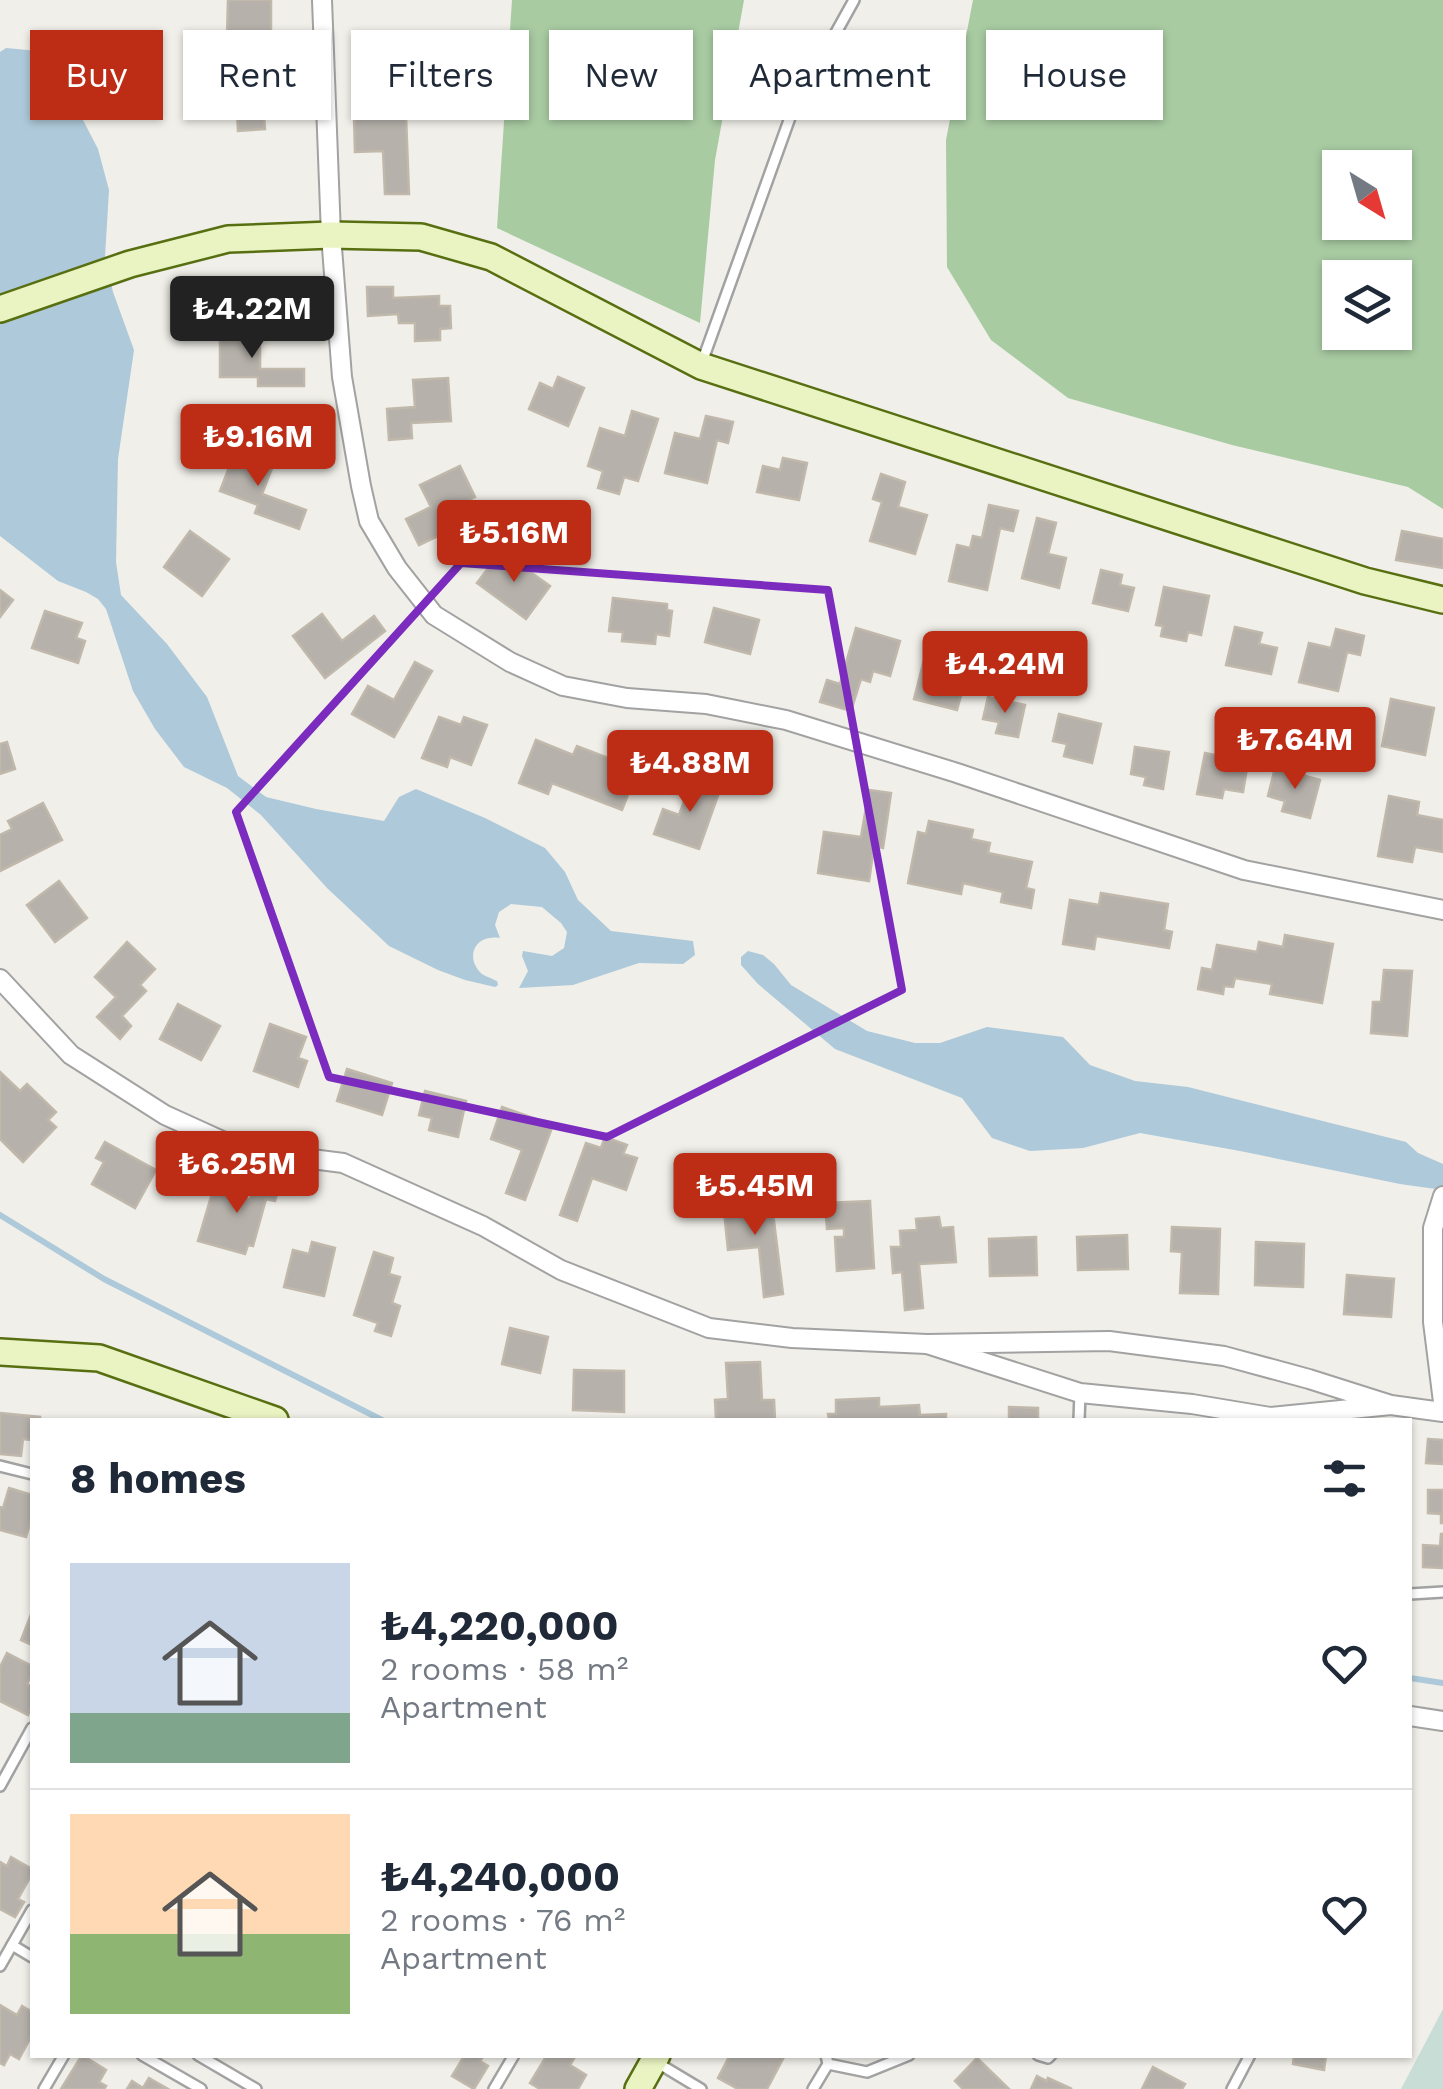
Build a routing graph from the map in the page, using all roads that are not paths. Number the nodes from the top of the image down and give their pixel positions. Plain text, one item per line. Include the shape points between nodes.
1 (322, 0) edge
2 (854, 0) edge
3 (331, 235) junction
4 (0, 308) edge
5 (701, 366) junction
6 (1443, 600) edge
7 (1443, 910) edge
8 (0, 978) edge
9 (1442, 1199) edge
10 (927, 1344) junction
11 (0, 1352) edge
12 (1080, 1393) junction
13 (1443, 1402) edge
14 (1400, 1411) edge
15 (1443, 1412) edge
16 (268, 1418) edge
17 (1079, 1418) edge
18 (1270, 1418) edge
19 (0, 1466) edge
20 (30, 1474) edge
21 (1443, 1592) edge
22 (1412, 1594) edge
23 (1412, 1716) edge
24 (1443, 1721) edge
25 (30, 1732) edge
26 (0, 1786) edge
27 (30, 1914) edge
28 (12, 1945) junction
29 (30, 1956) edge
30 (0, 1966) edge
31 (62, 2058) edge
32 (147, 2058) edge
33 (203, 2058) edge
34 (512, 2058) edge
35 (656, 2058) edge
36 (902, 2058) edge
37 (1248, 2058) edge
38 (827, 2059) edge
39 (44, 2089) edge
40 (202, 2089) edge
41 (256, 2089) edge
42 (494, 2089) edge
43 (638, 2089) edge
44 (700, 2089) edge
45 (813, 2089) edge
46 (1232, 2089) edge

1 - 3 street
2 - 5 lane via 792,112
3 - 4 street via 228,239
3 - 5 street via 421,237 491,257
3 - 7 street via 342,377 369,521 434,615 510,662 563,686 786,720 1244,870
5 - 6 street via 1366,581
8 - 10 street via 71,1055 165,1115 242,1150 342,1163 483,1226 562,1270 708,1328
9 - 13 street via 1433,1228 1433,1304
10 - 12 street
10 - 14 street via 1109,1341 1205,1353 1309,1378
11 - 16 street via 99,1358
12 - 17 lane
12 - 18 street
14 - 15 street
14 - 18 street
19 - 20 lane
21 - 22 lane
23 - 24 street
25 - 26 lane
27 - 28 lane
28 - 29 lane
28 - 30 lane
31 - 39 lane
32 - 40 lane
33 - 41 lane
34 - 42 lane
35 - 43 street
35 - 44 lane
36 - 38 lane via 867,2072
37 - 46 lane
38 - 45 lane

